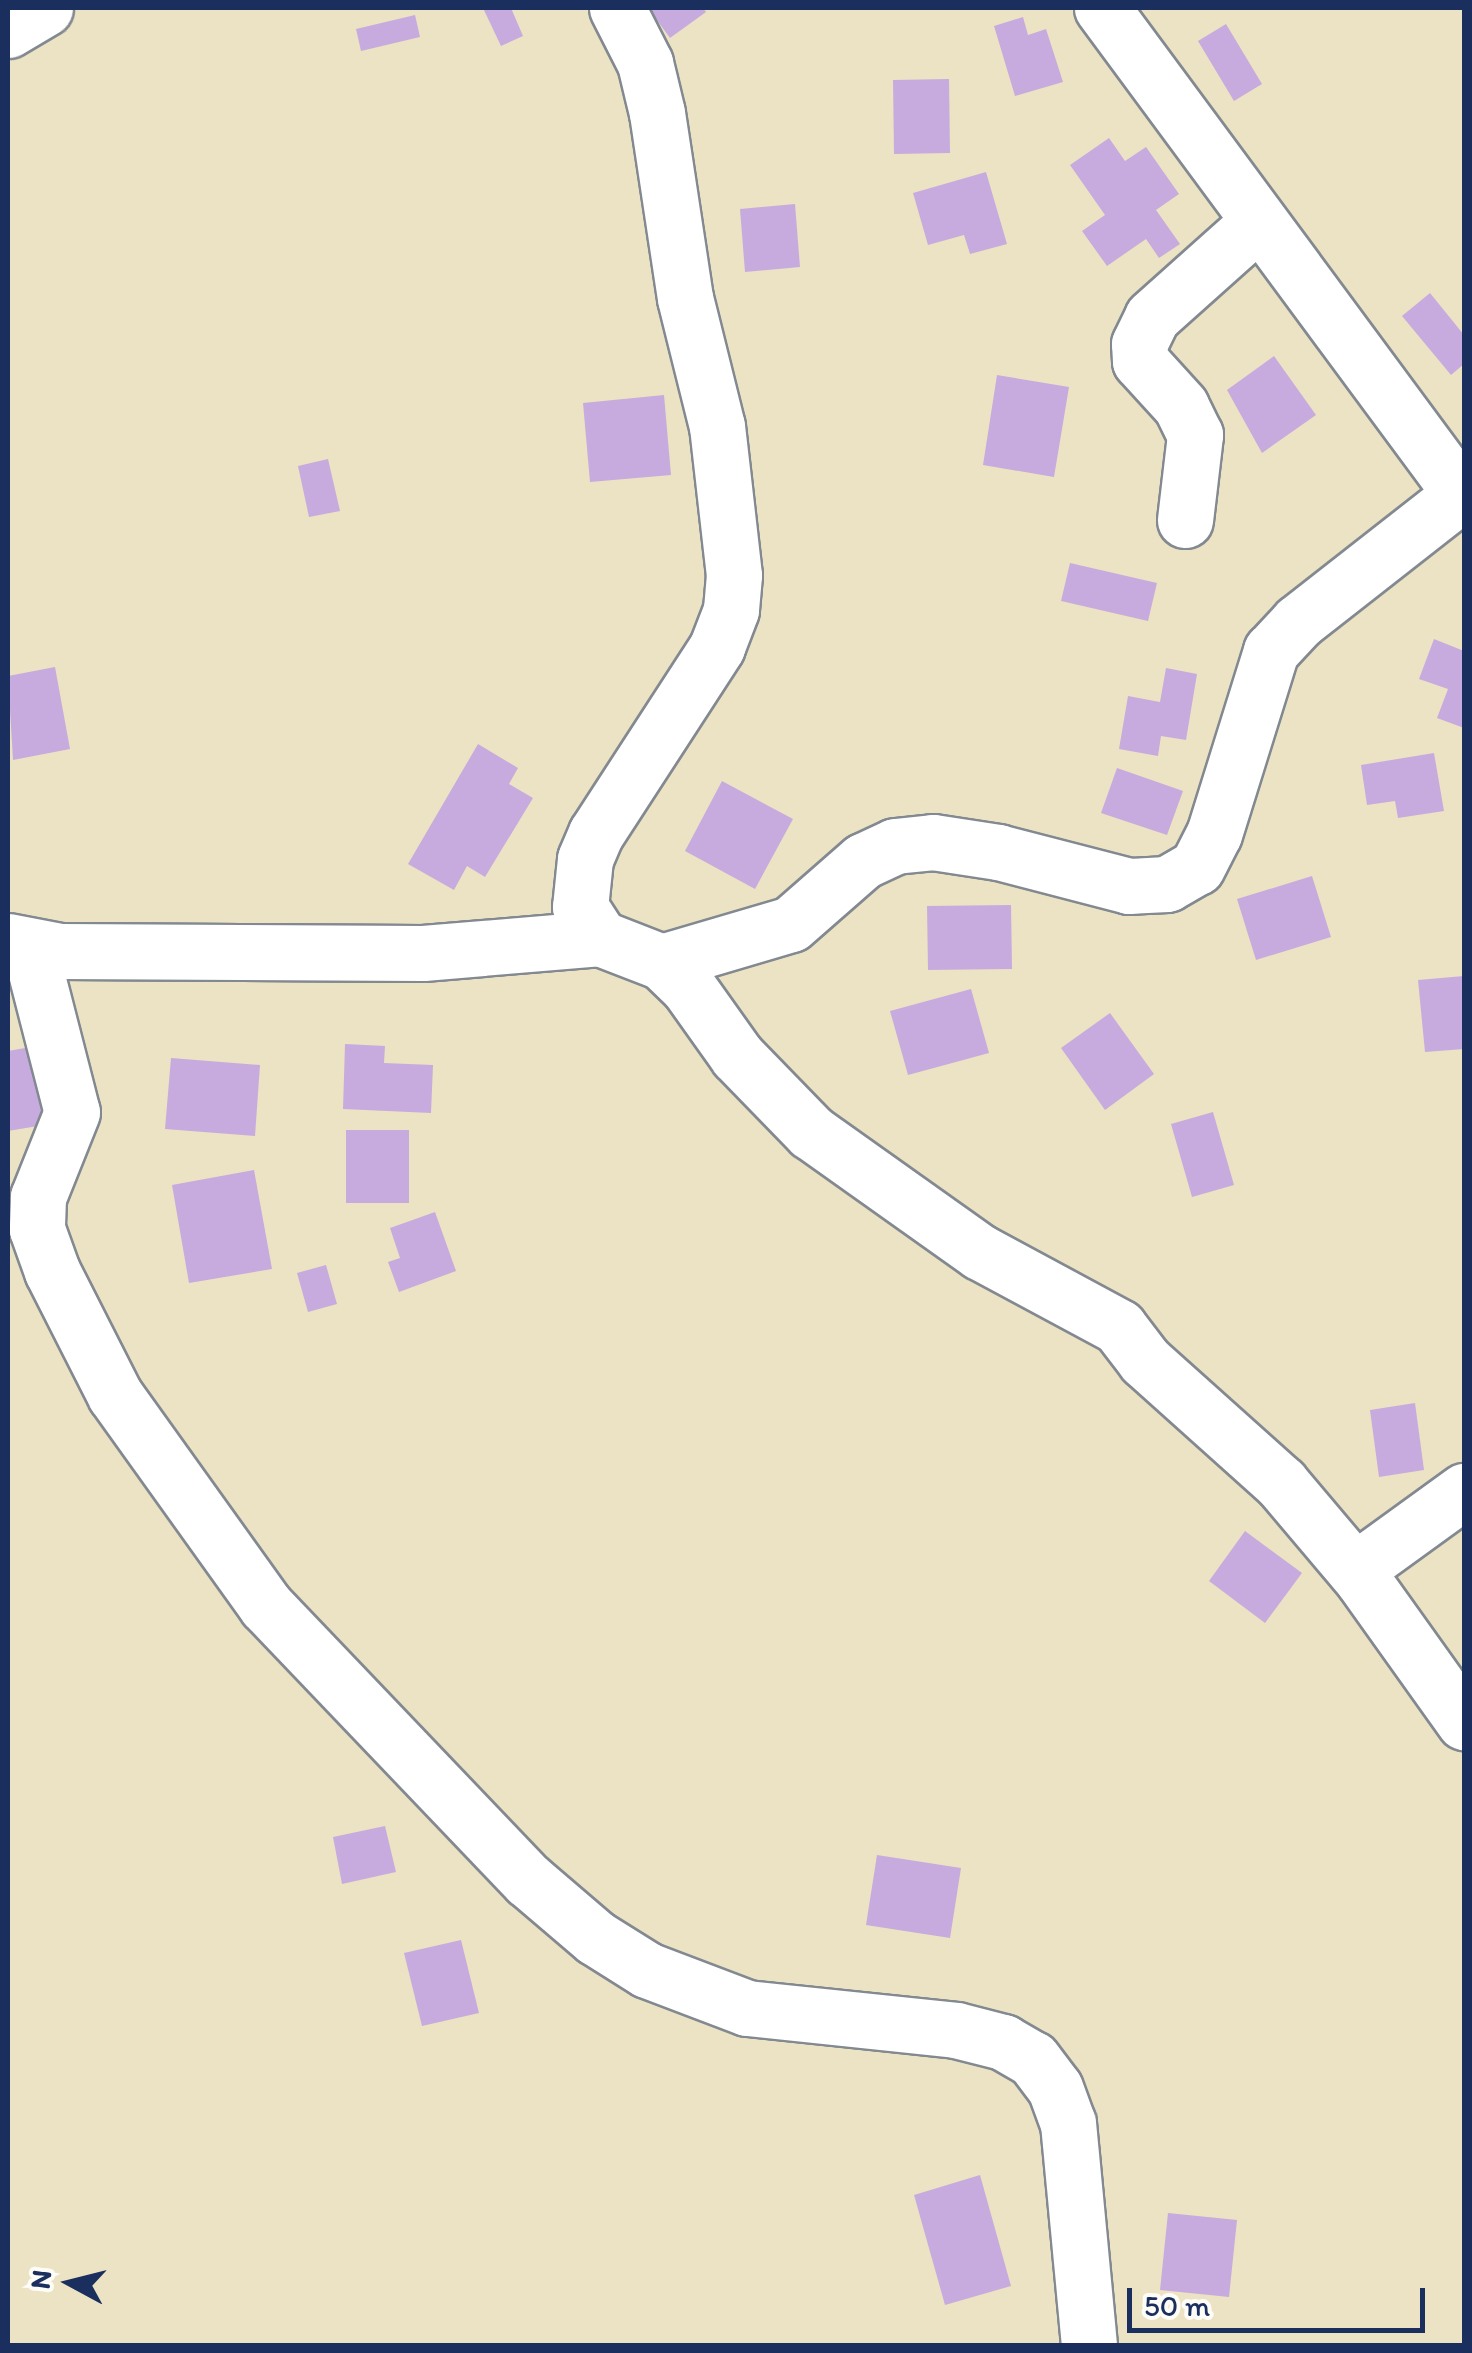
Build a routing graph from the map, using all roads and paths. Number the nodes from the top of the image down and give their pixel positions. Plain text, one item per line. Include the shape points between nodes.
1 (45, 8) edge
2 (617, 8) edge
3 (1102, 8) edge
4 (8, 30) edge
5 (1257, 223) junction
6 (1463, 496) edge
7 (1186, 520) dead end
8 (600, 938) junction
9 (19, 945) edge
10 (662, 962) junction
11 (1464, 1491) edge
12 (1355, 1570) junction
13 (1464, 1722) edge
14 (1090, 2346) edge

1 - 4 street
2 - 8 street via 645,63 657,114 682,282 718,426 734,575 732,610 717,647 585,860 580,906
3 - 5 street
5 - 6 street
5 - 7 street via 1152,317 1139,344 1140,361 1181,406 1195,435
6 - 10 street via 1298,622 1272,651 1214,834 1197,866 1167,884 1128,886 933,842 895,846 863,860 791,924
8 - 9 street via 423,953
8 - 10 street
9 - 14 street via 72,1112 38,1197 37,1229 52,1271 125,1410 266,1606 528,1880 646,1970 747,2008 956,2030 1003,2042 1032,2059 1055,2088 1068,2123
10 - 12 street via 783,1109 980,1252 1119,1328 1145,1360 1280,1483
11 - 12 street
12 - 13 street

